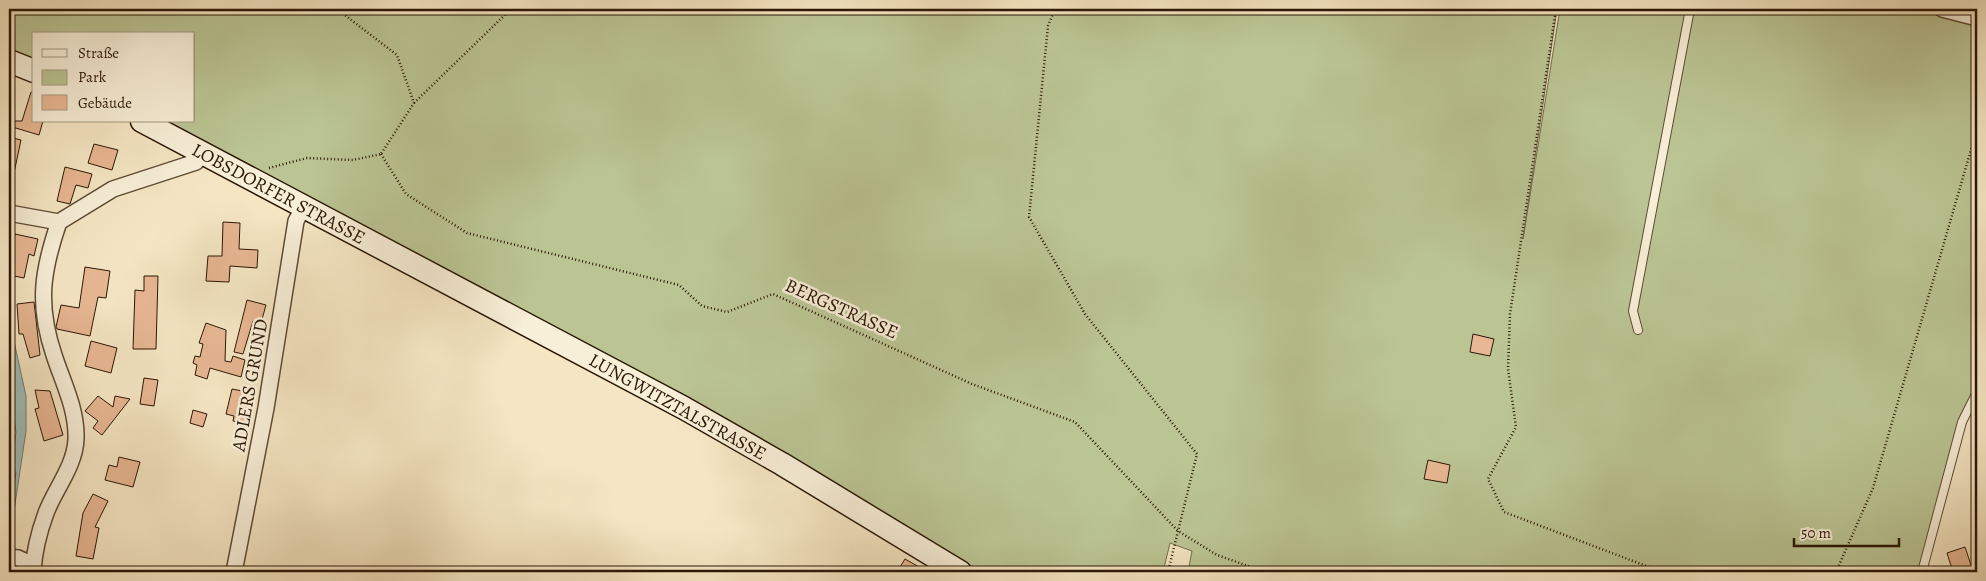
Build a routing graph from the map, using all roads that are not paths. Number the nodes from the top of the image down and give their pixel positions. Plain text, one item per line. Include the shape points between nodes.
1 (1690, 9) edge
2 (1942, 9) edge
3 (1977, 18) edge
4 (9, 61) edge
5 (32, 70) edge
6 (144, 122) edge
7 (202, 153) junction
8 (304, 206) junction
9 (9, 213) edge
10 (59, 222) junction
11 (389, 251) joint
12 (1638, 330) dead end
13 (1977, 392) edge
14 (14, 558) edge
15 (33, 569) edge
16 (234, 572) edge
17 (960, 572) edge
18 (1922, 572) edge

1 - 12 lane via 1633,312
2 - 3 street
4 - 5 main road
6 - 7 main road, LOBSDORFER STRASSE
7 - 8 main road, LOBSDORFER STRASSE
7 - 10 street via 196,162 113,189
8 - 11 main road, LOBSDORFER STRASSE
8 - 16 street, ADLERS GRUND via 296,221 266,408
9 - 10 street
10 - 15 street via 46,260 42,304 54,354 72,404 76,440 72,461 46,512
11 - 17 main road, LUNGWITZTALSTRASSE via 684,408
13 - 18 lane via 1962,422
14 - 15 street

